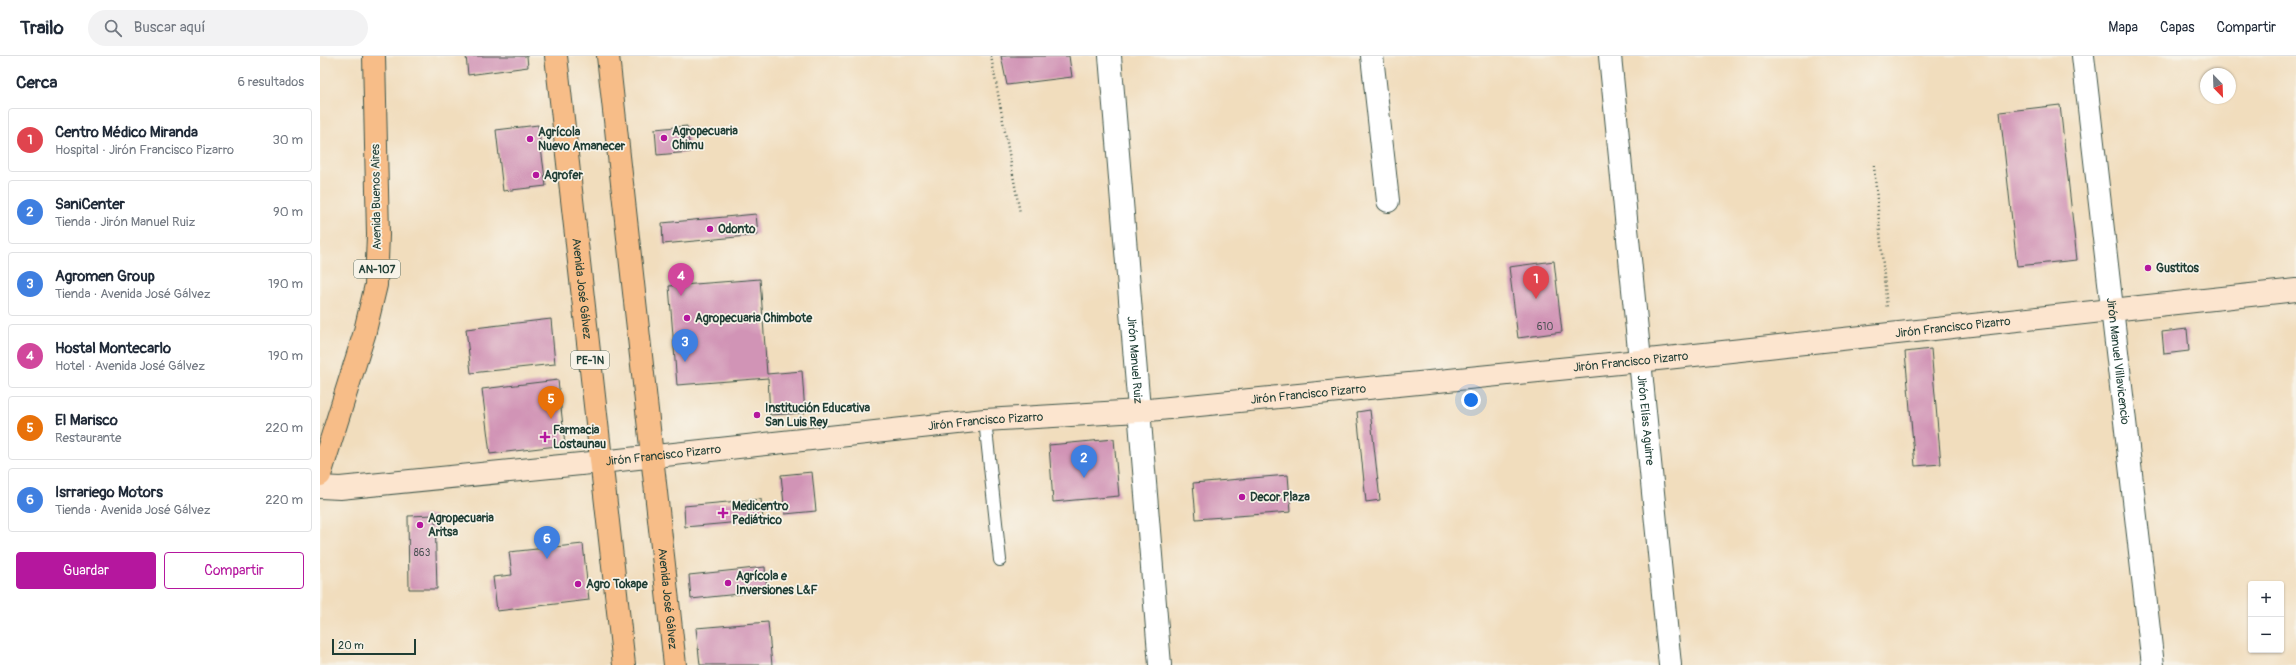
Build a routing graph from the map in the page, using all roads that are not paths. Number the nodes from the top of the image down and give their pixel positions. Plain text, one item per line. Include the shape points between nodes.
1 (374, 56) edge
2 (556, 56) edge
3 (608, 56) edge
4 (1110, 56) edge
5 (1372, 56) edge
6 (1610, 56) edge
7 (2083, 56) edge
8 (1388, 202) dead end
9 (2296, 290) edge
10 (2111, 310) junction
11 (1639, 361) junction
12 (1139, 411) junction
13 (985, 420) junction
14 (652, 456) junction
15 (601, 462) junction
16 (320, 475) edge
17 (320, 487) edge
18 (1000, 560) dead end
19 (624, 665) edge
20 (675, 665) edge
21 (1160, 665) edge
22 (1670, 665) edge
23 (2153, 665) edge

1 - 16 main road, Avenida Buenos Aires / AN-107 via 378,235 376,284 364,335
2 - 15 main road, Avenida José Gálvez / PE-1N
3 - 14 main road, Avenida José Gálvez
4 - 12 street, Jirón Manuel Ruiz
5 - 8 street
6 - 11 street, Jirón Elías Aguirre
7 - 10 street, Jirón Manuel Villavicencio
9 - 10 street, Jirón Francisco Pizarro
10 - 11 street, Jirón Francisco Pizarro
10 - 23 street, Jirón Manuel Villavicencio
11 - 12 street, Jirón Francisco Pizarro
11 - 22 street, Jirón Elías Aguirre
12 - 13 street, Jirón Francisco Pizarro
12 - 21 street, Jirón Manuel Ruiz
13 - 14 street, Jirón Francisco Pizarro
13 - 18 lane
14 - 15 street, Jirón Francisco Pizarro
14 - 20 main road, Avenida José Gálvez
15 - 17 street, Jirón Francisco Pizarro via 340,488
15 - 19 main road, Avenida José Gálvez / PE-1N

